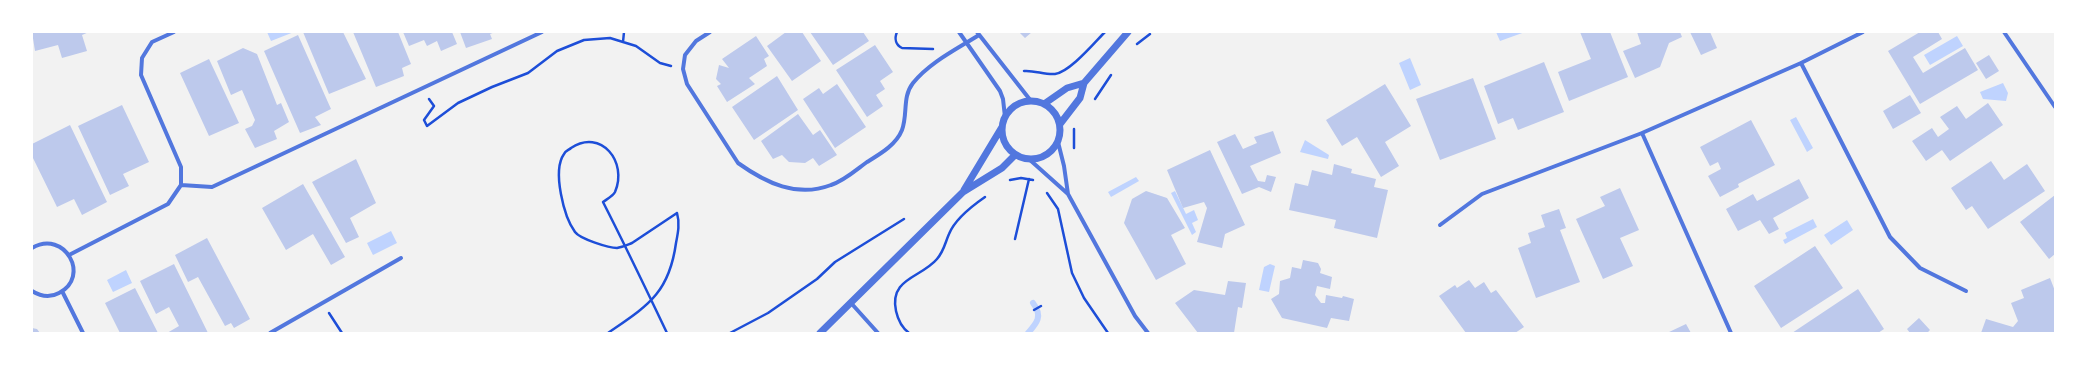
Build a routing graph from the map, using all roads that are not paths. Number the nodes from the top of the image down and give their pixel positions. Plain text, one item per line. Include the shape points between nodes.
1 (174, 32) edge
2 (542, 32) edge
3 (710, 32) edge
4 (959, 32) edge
5 (1128, 32) edge
6 (1863, 32) edge
7 (2004, 32) edge
8 (978, 33) edge
9 (966, 44) junction
10 (1801, 64) junction
11 (1084, 83) junction
12 (1031, 101) junction
13 (1044, 104) junction
14 (2055, 107) edge
15 (1005, 117) junction
16 (1060, 124) junction
17 (1002, 127) junction
18 (1642, 133) junction
19 (1058, 142) junction
20 (1015, 155) junction
21 (1030, 160) junction
22 (181, 185) junction
23 (963, 192) junction
24 (1068, 194) junction
25 (1440, 225) dead end
26 (32, 248) edge
27 (69, 255) junction
28 (401, 258) dead end
29 (62, 291) junction
30 (1966, 291) dead end
31 (32, 292) edge
32 (851, 303) junction
33 (83, 333) edge
34 (270, 333) edge
35 (820, 333) edge
36 (878, 333) edge
37 (1148, 333) edge
38 (1731, 333) edge

1 - 22 street via 152,42 142,58 140,75 181,167
2 - 22 street via 212,187
3 - 9 street via 696,41 686,56 684,69 687,84 738,163 751,172 792,190 812,191 832,185 891,146 902,130 906,96 912,84 920,74
4 - 9 street
5 - 11 street
6 - 10 street
7 - 14 street
8 - 9 street
8 - 12 street
9 - 15 street via 1000,91
10 - 18 street
10 - 30 street via 1890,237 1920,268
11 - 13 street via 1067,88
11 - 16 street via 1080,98
12 - 13 street
12 - 15 street via 1016,105
13 - 16 street via 1051,109
15 - 17 street
16 - 19 street
17 - 20 street via 1005,143
17 - 23 street
18 - 25 street via 1482,194
18 - 38 street
19 - 21 street via 1047,155
19 - 24 street
20 - 21 street
20 - 23 street via 1002,168
21 - 24 street
22 - 27 street via 168,204
23 - 32 street
24 - 37 street via 1135,316
26 - 27 street via 48,243 64,249
27 - 29 street via 73,263 72,279
28 - 34 street
29 - 31 street via 46,296
29 - 33 street
32 - 35 street
32 - 36 street

